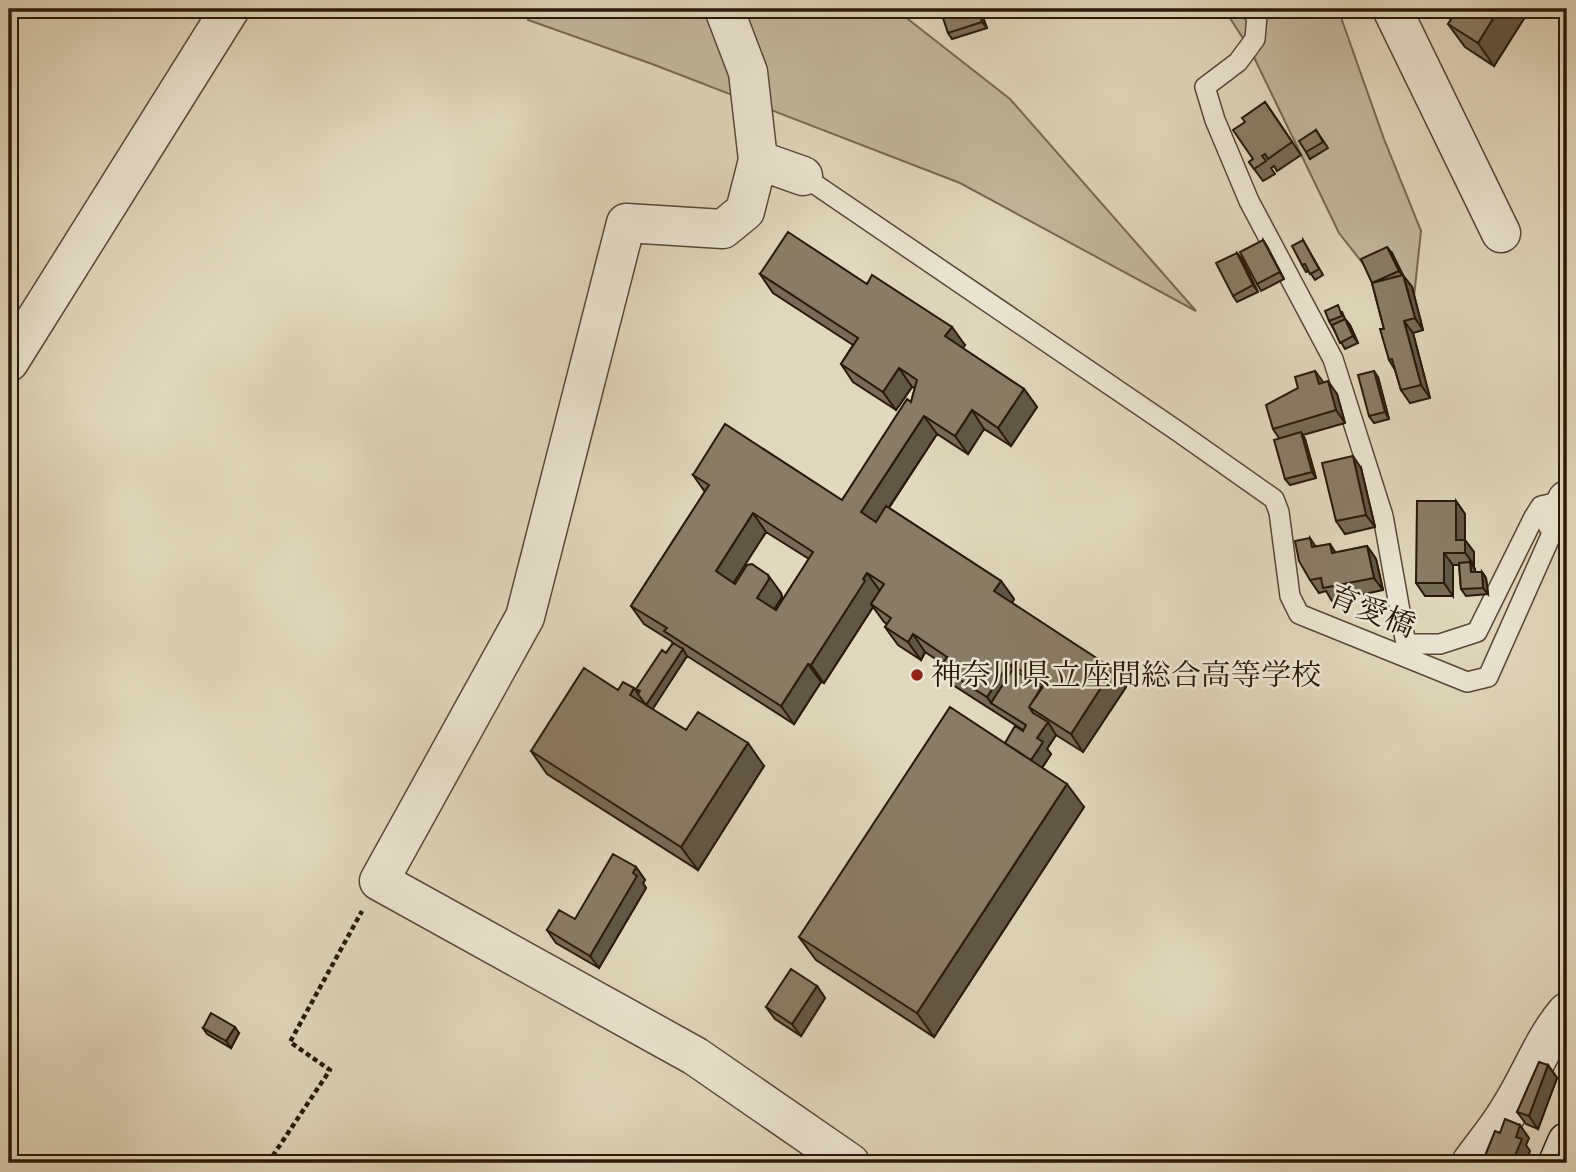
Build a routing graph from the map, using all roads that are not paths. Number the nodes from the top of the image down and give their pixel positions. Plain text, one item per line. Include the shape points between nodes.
1 (230, 9) edge
2 (724, 9) edge
3 (1249, 9) edge
4 (1392, 9) edge
5 (758, 160) junction
6 (803, 176) joint
7 (1501, 233) dead end
8 (9, 362) edge
9 (1563, 508) edge
10 (1567, 1012) edge
11 (1567, 1142) edge
12 (849, 1163) edge
13 (1471, 1163) edge
14 (1558, 1163) edge

1 - 8 street
2 - 5 street via 748,72
3 - 9 lane via 1257,16 1255,39 1238,62 1205,87 1249,201 1333,359 1383,516 1405,639 1410,644 1433,645 1477,632 1541,506
4 - 7 street
5 - 6 street
5 - 12 street via 745,211 723,229 626,223 525,617 379,881 695,1056
6 - 9 lane, 育愛橋 via 1274,499 1290,596 1299,614 1467,681 1488,677
10 - 13 street via 1510,1110
11 - 14 street

